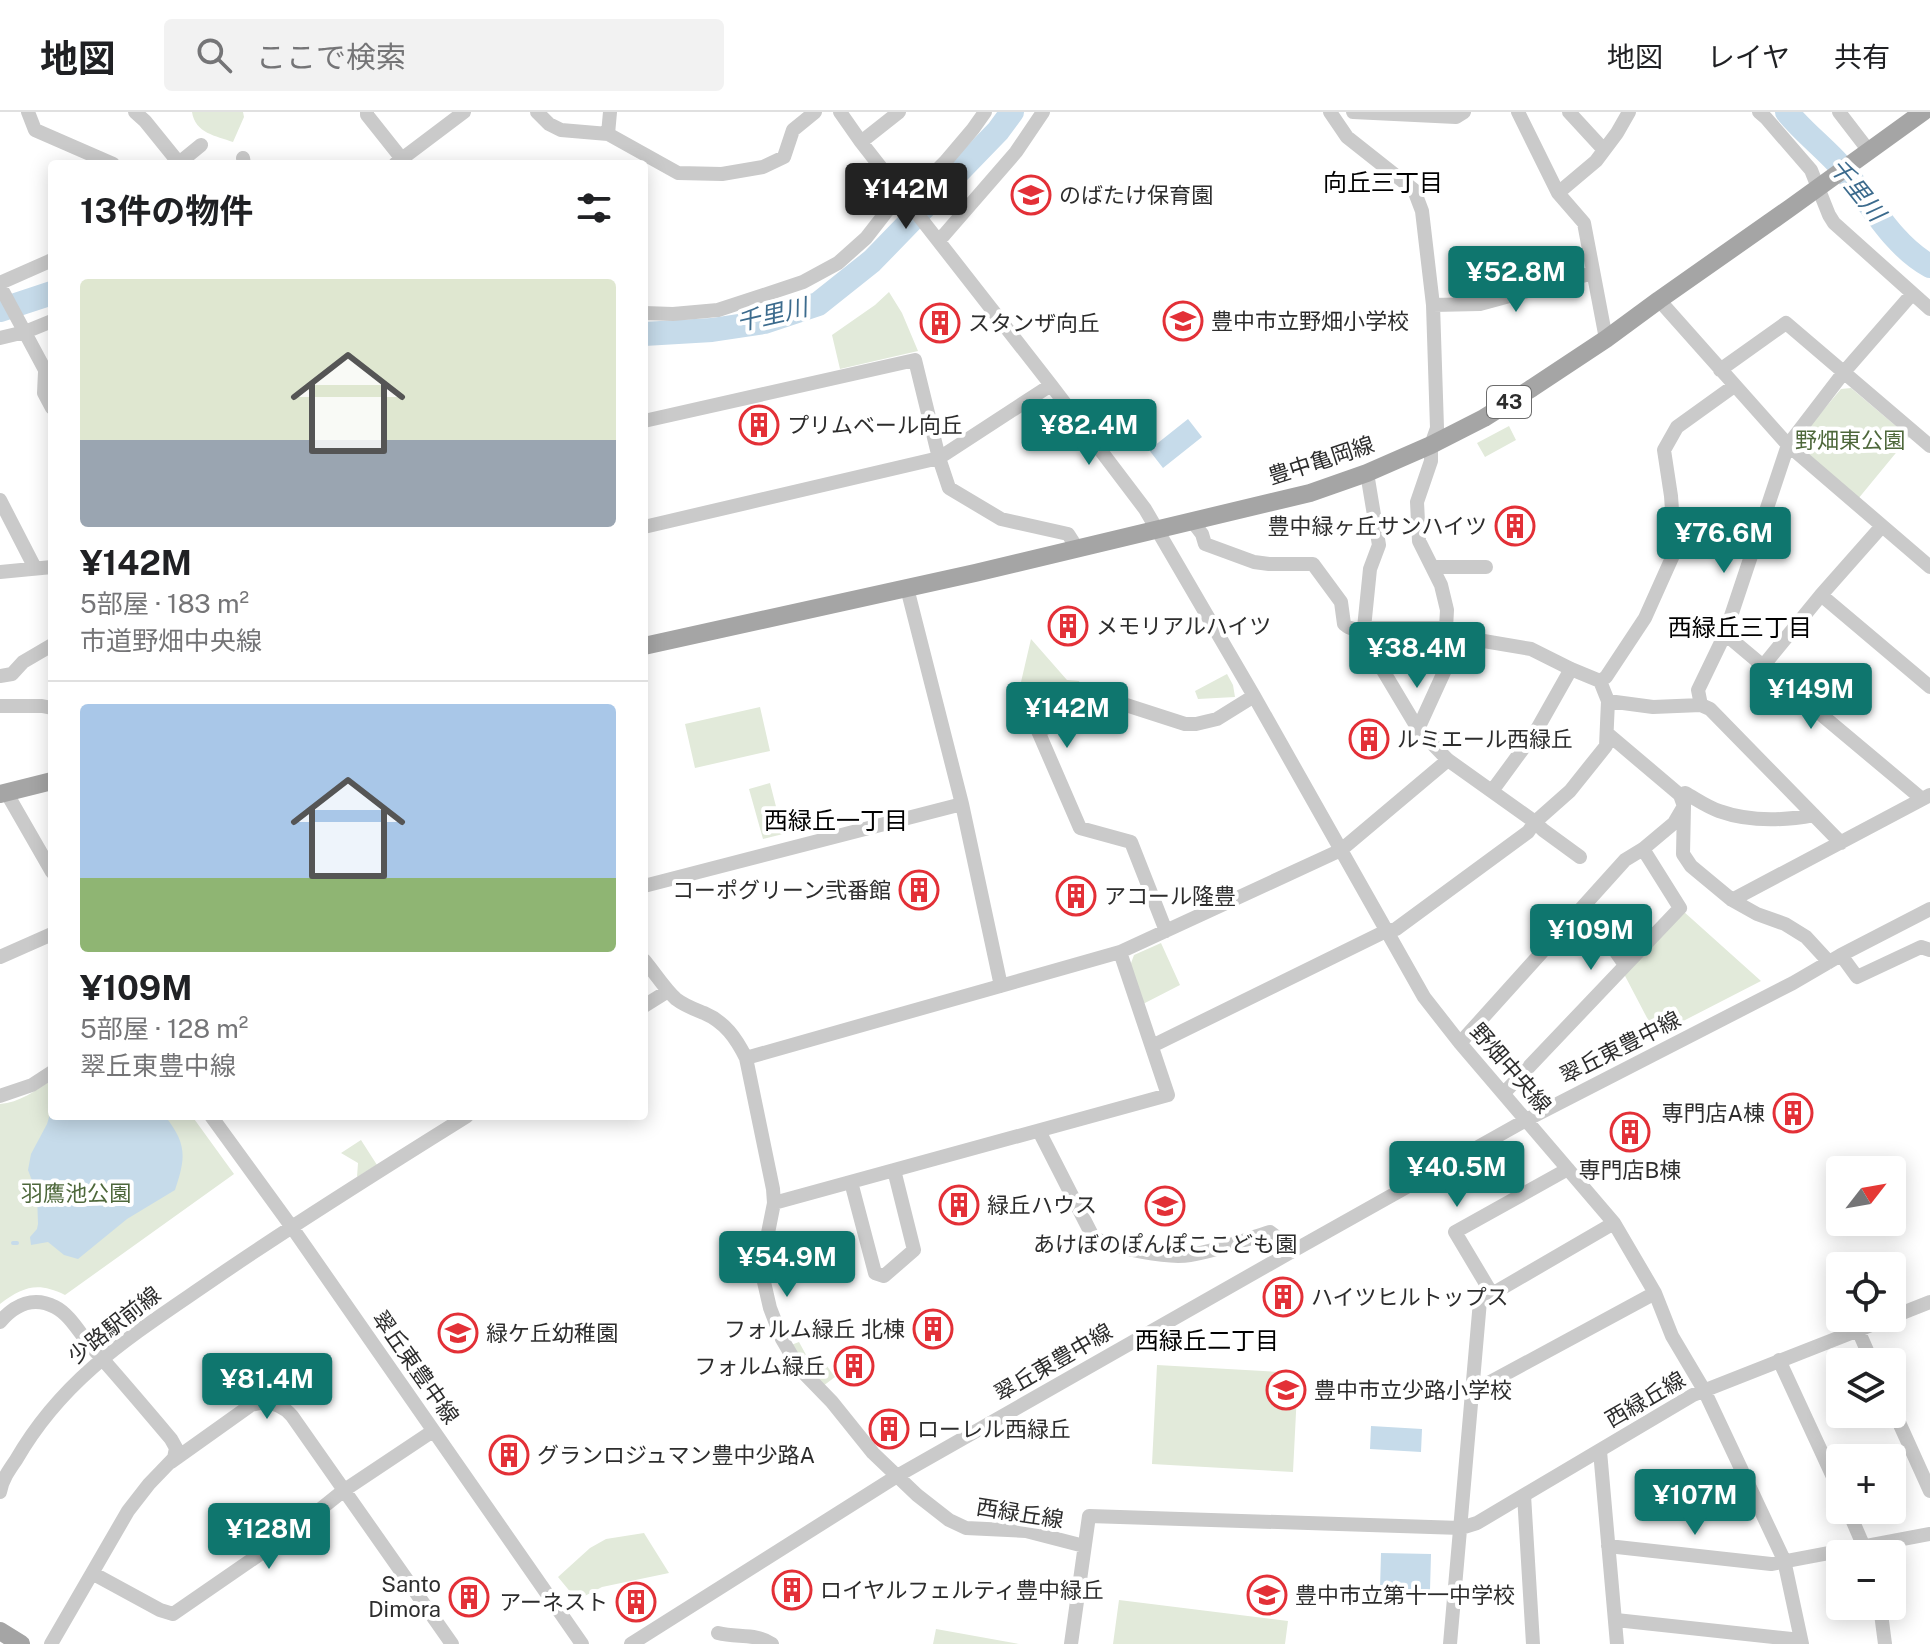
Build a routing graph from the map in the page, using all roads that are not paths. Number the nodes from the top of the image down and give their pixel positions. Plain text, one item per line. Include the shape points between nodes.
1 (28, 112) edge
2 (135, 112) edge
3 (367, 112) edge
4 (464, 112) edge
5 (537, 112) edge
6 (610, 112) edge
7 (815, 112) edge
8 (899, 112) edge
9 (985, 112) edge
10 (1043, 112) edge
11 (1330, 112) edge
12 (1353, 112) edge
13 (1464, 112) edge
14 (1518, 112) edge
15 (1569, 112) edge
16 (1629, 112) edge
17 (1759, 112) edge
18 (1839, 112) edge
19 (1923, 112) edge
20 (846, 114) edge
21 (608, 134) junction
22 (861, 142) junction
23 (201, 145) dead end
24 (1604, 150) junction
25 (1866, 153) junction
26 (104, 160) edge
27 (177, 160) edge
28 (183, 160) edge
29 (397, 160) edge
30 (399, 160) edge
31 (1822, 185) junction
32 (1558, 193) junction
33 (906, 200) junction
34 (936, 238) junction
35 (48, 262) edge
36 (1593, 273) junction
37 (0, 285) edge
38 (1912, 294) junction
39 (1659, 300) junction
40 (1433, 305) junction
41 (1930, 309) edge
42 (648, 313) edge
43 (48, 322) edge
44 (23, 329) junction
45 (0, 338) edge
46 (1606, 339) junction
47 (1720, 370) junction
48 (1844, 372) junction
49 (48, 373) edge
50 (48, 382) edge
51 (1051, 385) junction
52 (1734, 386) junction
53 (48, 400) edge
54 (648, 420) edge
55 (1431, 445) junction
56 (1788, 445) junction
57 (1930, 446) edge
58 (939, 458) junction
59 (1367, 473) junction
60 (0, 500) edge
61 (1192, 521) junction
62 (648, 526) edge
63 (1882, 526) junction
64 (1157, 529) junction
65 (1077, 548) junction
66 (48, 567) edge
67 (1432, 567) junction
68 (1486, 567) dead end
69 (1930, 567) edge
70 (35, 568) junction
71 (0, 572) edge
72 (907, 588) junction
73 (1821, 595) junction
74 (1364, 628) junction
75 (1446, 628) junction
76 (1725, 634) junction
77 (1460, 637) junction
78 (648, 645) edge
79 (48, 647) edge
80 (1763, 666) junction
81 (1571, 669) junction
82 (0, 676) edge
83 (1600, 681) junction
84 (1930, 687) edge
85 (1254, 696) junction
86 (1608, 701) junction
87 (1701, 705) junction
88 (0, 706) edge
89 (48, 707) edge
90 (1418, 729) junction
91 (1608, 734) junction
92 (1448, 760) junction
93 (48, 782) edge
94 (1492, 791) junction
95 (3, 793) edge
96 (1926, 797) edge
97 (1682, 800) junction
98 (962, 804) junction
99 (1814, 815) junction
100 (1535, 822) junction
101 (1841, 843) junction
102 (1643, 849) junction
103 (1341, 850) junction
104 (1580, 857) dead end
105 (48, 866) edge
106 (648, 885) edge
107 (1732, 900) junction
108 (1584, 906) junction
109 (1930, 909) edge
110 (1166, 931) junction
111 (1386, 931) junction
112 (48, 936) edge
113 (1930, 950) edge
114 (1120, 952) junction
115 (0, 957) edge
116 (1835, 958) junction
117 (648, 965) edge
118 (1625, 965) junction
119 (1001, 986) junction
120 (668, 991) junction
121 (648, 1004) edge
122 (1460, 1043) junction
123 (1152, 1046) junction
124 (746, 1058) junction
125 (48, 1075) edge
126 (1504, 1093) junction
127 (0, 1096) edge
128 (214, 1120) edge
129 (461, 1120) edge
130 (1526, 1120) junction
131 (1039, 1131) junction
132 (1568, 1169) junction
133 (894, 1170) junction
134 (851, 1182) junction
135 (774, 1203) junction
136 (1614, 1223) junction
137 (291, 1226) junction
138 (1291, 1252) junction
139 (1655, 1293) junction
140 (1492, 1294) junction
141 (1929, 1305) edge
142 (1906, 1313) edge
143 (0, 1322) edge
144 (1853, 1332) edge
145 (102, 1358) junction
146 (1779, 1360) junction
147 (1704, 1390) junction
148 (1472, 1392) junction
149 (1902, 1428) edge
150 (433, 1431) junction
151 (1600, 1451) junction
152 (171, 1462) junction
153 (1826, 1462) edge
154 (897, 1476) junction
155 (1, 1487) edge
156 (343, 1491) junction
157 (1930, 1491) edge
158 (1524, 1495) junction
159 (1461, 1528) junction
160 (1930, 1534) edge
161 (1906, 1540) edge
162 (1084, 1546) junction
163 (1608, 1546) junction
164 (1826, 1555) edge
165 (1784, 1560) junction
166 (92, 1573) junction
167 (1616, 1620) junction
168 (1882, 1620) edge
169 (0, 1631) edge
170 (718, 1633) dead end
171 (1801, 1642) edge
172 (21, 1644) edge
173 (51, 1644) edge
174 (452, 1644) edge
175 (582, 1644) edge
176 (631, 1644) edge
177 (772, 1644) edge
178 (1071, 1644) edge
179 (1450, 1644) edge
180 (1533, 1644) edge
181 (1617, 1644) edge
182 (1885, 1644) edge

1 - 26 street via 35,130
2 - 27 street
3 - 29 street
4 - 30 street
5 - 21 street via 561,130
6 - 21 street
7 - 21 street via 793,130 784,157 763,167 722,174 678,173
8 - 22 street
9 - 33 street via 950,157
10 - 34 street via 1016,152
11 - 40 street via 1347,137 1414,190 1422,211
12 - 13 street via 1456,117
14 - 32 street
15 - 24 street
16 - 24 street
17 - 31 street
18 - 25 street
19 - 25 main road, 豊中亀岡線 / 43
20 - 22 street, 野畑中央線
22 - 33 street, 野畑中央線
23 - 28 street
24 - 32 street
25 - 31 main road, 豊中亀岡線 / 43
31 - 38 street via 1834,223
31 - 39 main road, 豊中亀岡線 / 43
32 - 36 street via 1584,223
33 - 34 street, 野畑中央線
33 - 42 street via 898,200 838,263 803,282 718,310
34 - 51 street, 野畑中央線
35 - 37 street
36 - 40 street via 1480,304
36 - 46 street
37 - 44 street
38 - 41 street
38 - 48 street
39 - 46 main road, 豊中亀岡線 / 43
39 - 47 street
40 - 55 street via 1437,428
43 - 44 street
44 - 45 street
44 - 49 street
46 - 55 main road, 豊中亀岡線 / 43 via 1484,418
47 - 48 street via 1786,323
47 - 52 street
48 - 56 street
48 - 57 street
50 - 53 street
51 - 58 street
51 - 64 street, 野畑中央線
52 - 56 street
52 - 83 street via 1677,427 1664,450 1675,551 1645,618
54 - 58 street via 915,360
55 - 59 main road, 豊中亀岡線 / 43
55 - 67 street via 1417,502 1419,541
56 - 63 street
56 - 76 street
58 - 62 street
58 - 65 street via 949,488 1001,519 1068,534
59 - 61 main road, 豊中亀岡線 / 43 via 1310,493
59 - 74 street via 1379,545 1370,569
60 - 70 street
61 - 64 main road, 豊中亀岡線 / 43
61 - 74 street via 1205,544 1254,562 1313,564 1341,602 1344,624
63 - 69 street
63 - 73 street
64 - 65 main road, 豊中亀岡線 / 43
64 - 85 street, 野畑中央線
65 - 72 main road, 豊中亀岡線 / 43
66 - 70 street
67 - 68 street
67 - 75 street via 1447,610
70 - 71 street
72 - 78 main road, 豊中亀岡線 / 43
72 - 98 street
73 - 80 street
73 - 84 street
74 - 75 street
74 - 90 street via 1366,642
75 - 77 street
76 - 80 street
76 - 87 street via 1698,690
77 - 81 street via 1531,649
77 - 90 street
79 - 82 street via 12,674
80 - 96 street
81 - 83 street
81 - 94 street via 1536,731
83 - 86 street
85 - 103 street, 野畑中央線
85 - 110 street via 1217,719 1196,724 1123,704 1094,708 1038,731 1080,828 1131,842
86 - 87 street via 1653,707
86 - 91 street
87 - 99 street
88 - 89 street
90 - 92 street
91 - 97 street
91 - 100 street via 1606,746 1570,791
92 - 94 street
92 - 103 street
93 - 95 main road
94 - 100 street
95 - 105 street
96 - 101 street
97 - 99 street via 1685,793 1721,812 1758,820
97 - 102 street via 1674,823
97 - 107 street via 1683,854
98 - 106 street
98 - 119 street
99 - 101 street
100 - 104 street
100 - 111 street via 1490,861
101 - 107 street
102 - 108 street via 1625,860
102 - 118 street via 1680,908
103 - 110 street
103 - 111 street, 野畑中央線
107 - 116 street via 1785,924
108 - 118 street
108 - 122 street
109 - 116 street, 翠丘東豊中線
110 - 114 street
111 - 122 street, 野畑中央線 via 1424,997
111 - 123 street
112 - 115 street
113 - 116 street via 1921,947 1857,977
114 - 119 street
114 - 123 street
116 - 130 street, 翠丘東豊中線
117 - 120 street, 西緑丘線
118 - 126 street
119 - 124 street
120 - 121 street
120 - 124 street, 西緑丘線 via 725,1025
122 - 126 street, 野畑中央線
123 - 131 street via 1168,1095
124 - 135 street, 西緑丘線
125 - 127 street
126 - 130 street, 野畑中央線
128 - 137 street, 翠丘東豊中線
129 - 137 street, 少路駅前線
130 - 132 street, 野畑中央線
130 - 138 street, 翠丘東豊中線
131 - 133 street
131 - 138 street via 1096,1239 1180,1256 1270,1232
132 - 136 street, 野畑中央線
132 - 140 street via 1455,1232
133 - 134 street
133 - 134 street via 914,1250 884,1276 875,1273
134 - 135 street
135 - 154 street, 西緑丘線 via 763,1269 783,1342 799,1368
136 - 139 street, 野畑中央線
136 - 140 street
137 - 145 street, 少路駅前線
137 - 150 street, 翠丘東豊中線
138 - 154 street, 翠丘東豊中線
139 - 147 street, 野畑中央線 via 1672,1336
139 - 148 street
140 - 148 street via 1480,1301
141 - 142 street, 西緑丘線
143 - 145 street via 27,1302 54,1306
144 - 146 street, 西緑丘線
145 - 152 street via 174,1444
145 - 155 street, 少路駅前線 via 44,1417
146 - 147 street, 西緑丘線
146 - 153 street
147 - 151 street, 西緑丘線
147 - 165 street, 野畑中央線
148 - 159 street
149 - 157 street
150 - 156 street
150 - 175 street, 翠丘東豊中線
151 - 158 street, 西緑丘線
151 - 163 street
152 - 156 street via 251,1405 273,1403 292,1416
152 - 166 street via 128,1511
154 - 162 street, 西緑丘線 via 966,1528 1026,1531
154 - 176 street, 翠丘東豊中線
156 - 166 street via 173,1614
156 - 174 street
158 - 159 street, 西緑丘線
158 - 180 street
159 - 162 street, 西緑丘線 via 1089,1516
159 - 179 street
160 - 161 street
162 - 178 street
163 - 165 street via 1771,1564
163 - 167 street
164 - 165 street
165 - 171 street, 野畑中央線
166 - 173 street
167 - 171 street
167 - 181 street
168 - 182 street
169 - 172 main road
170 - 177 street

